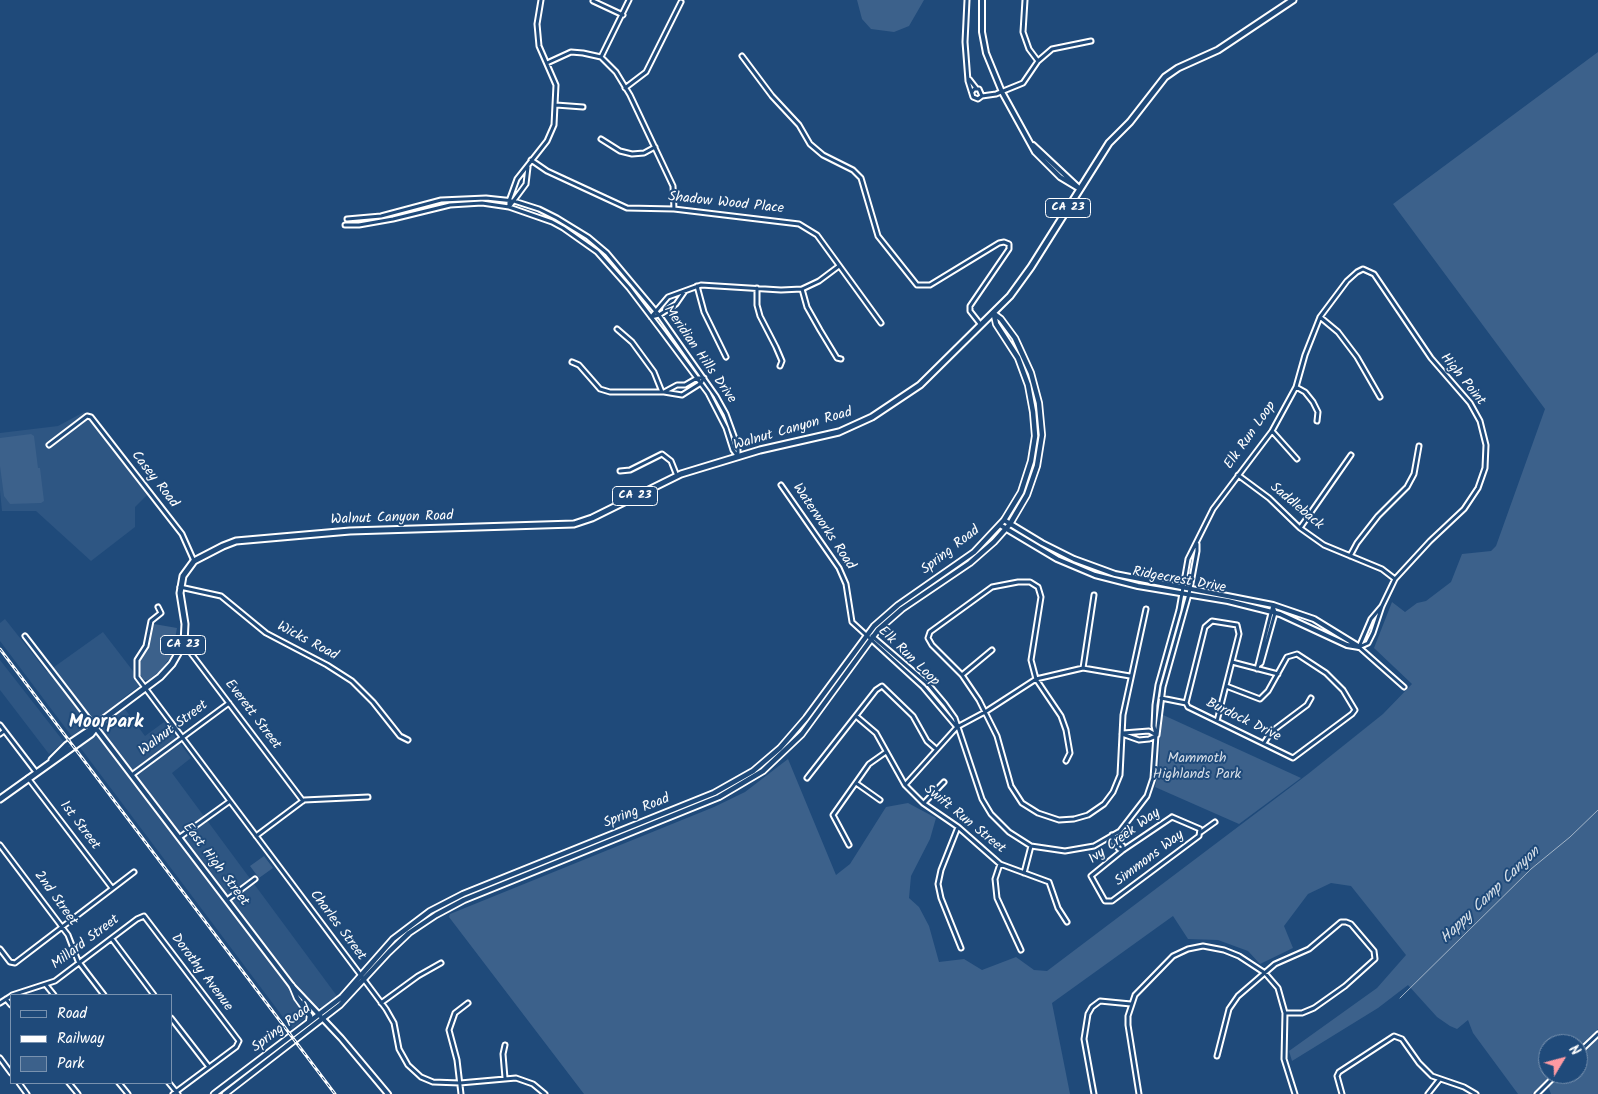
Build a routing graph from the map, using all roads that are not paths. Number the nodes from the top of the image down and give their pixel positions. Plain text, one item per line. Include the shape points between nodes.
1 (541, 0) edge
2 (629, 0) edge
3 (967, 0) edge
4 (982, 0) edge
5 (1026, 0) edge
6 (1293, 0) edge
7 (592, 1) edge
8 (680, 2) dead end
9 (623, 15) junction
10 (1091, 41) dead end
11 (742, 56) dead end
12 (601, 58) junction
13 (1038, 61) junction
14 (547, 63) junction
15 (969, 79) junction
16 (625, 88) junction
17 (976, 88) junction
18 (972, 92) junction
19 (1002, 92) junction
20 (982, 96) junction
21 (556, 105) junction
22 (583, 107) dead end
23 (601, 139) dead end
24 (655, 148) junction
25 (531, 160) junction
26 (528, 167) junction
27 (521, 174) junction
28 (527, 178) junction
29 (1080, 189) junction
30 (509, 201) junction
31 (514, 201) junction
32 (430, 202) junction
33 (509, 207) junction
34 (431, 209) junction
35 (674, 209) junction
36 (347, 219) dead end
37 (345, 225) dead end
38 (840, 266) junction
39 (1367, 270) joint
40 (697, 286) junction
41 (758, 288) junction
42 (802, 289) junction
43 (685, 291) junction
44 (672, 295) junction
45 (677, 302) junction
46 (656, 312) junction
47 (994, 313) junction
48 (659, 316) junction
49 (651, 317) junction
50 (1320, 317) junction
51 (881, 324) dead end
52 (981, 325) junction
53 (617, 329) dead end
54 (726, 357) dead end
55 (841, 360) dead end
56 (572, 362) dead end
57 (780, 366) dead end
58 (697, 378) junction
59 (704, 378) junction
60 (701, 383) junction
61 (677, 385) junction
62 (1296, 387) junction
63 (663, 392) junction
64 (679, 396) junction
65 (1380, 397) dead end
66 (1317, 421) dead end
67 (1272, 431) junction
68 (49, 445) dead end
69 (1419, 446) dead end
70 (1352, 455) dead end
71 (738, 457) junction
72 (1297, 459) dead end
73 (620, 471) dead end
74 (1238, 475) junction
75 (677, 476) junction
76 (781, 485) dead end
77 (1004, 520) junction
78 (1010, 524) junction
79 (1000, 525) junction
80 (1006, 528) junction
81 (1300, 528) junction
82 (1197, 543) junction
83 (1350, 556) junction
84 (194, 561) junction
85 (1395, 579) junction
86 (180, 587) junction
87 (1182, 587) junction
88 (1190, 588) junction
89 (1181, 593) junction
90 (1189, 594) junction
91 (1094, 595) dead end
92 (1273, 605) junction
93 (1382, 606) junction
94 (158, 607) dead end
95 (1146, 609) dead end
96 (1272, 612) junction
97 (1373, 617) junction
98 (1378, 620) junction
99 (866, 635) junction
100 (25, 636) dead end
101 (872, 638) junction
102 (184, 643) junction
103 (1359, 647) junction
104 (992, 650) dead end
105 (1232, 662) junction
106 (1257, 667) junction
107 (1083, 668) junction
108 (1278, 674) junction
109 (962, 675) junction
110 (1130, 676) junction
111 (1036, 679) junction
112 (1226, 686) junction
113 (1404, 686) dead end
114 (145, 688) junction
115 (1161, 698) junction
116 (1311, 698) dead end
117 (229, 702) junction
118 (1186, 703) junction
119 (986, 712) junction
120 (856, 716) junction
121 (1217, 721) junction
122 (0, 725) edge
123 (95, 727) junction
124 (957, 727) junction
125 (4, 731) junction
126 (0, 734) edge
127 (1122, 734) junction
128 (1156, 735) junction
129 (182, 737) junction
130 (408, 740) dead end
131 (1264, 744) junction
132 (935, 748) junction
133 (886, 752) junction
134 (1066, 761) dead end
135 (36, 772) junction
136 (133, 774) junction
137 (28, 778) junction
138 (806, 778) dead end
139 (944, 782) dead end
140 (856, 783) junction
141 (905, 785) junction
142 (368, 797) dead end
143 (0, 798) edge
144 (880, 800) dead end
145 (230, 801) junction
146 (303, 801) junction
147 (924, 803) junction
148 (1172, 817) joint
149 (1215, 822) dead end
150 (958, 827) junction
151 (1201, 832) junction
152 (1112, 835) junction
153 (256, 836) junction
154 (180, 837) junction
155 (0, 845) edge
156 (849, 845) dead end
157 (1031, 846) junction
158 (1123, 850) junction
159 (1000, 864) junction
160 (134, 872) dead end
161 (1024, 874) junction
162 (1091, 876) joint
163 (254, 879) dead end
164 (112, 888) junction
165 (227, 900) junction
166 (144, 916) joint
167 (1067, 922) dead end
168 (62, 926) junction
169 (112, 939) junction
170 (961, 948) dead end
171 (0, 949) edge
172 (1021, 950) dead end
173 (80, 963) junction
174 (441, 963) dead end
175 (1265, 973) junction
176 (362, 978) junction
177 (46, 985) junction
178 (292, 986) junction
179 (15, 994) edge
180 (53, 994) edge
181 (103, 994) edge
182 (153, 994) edge
183 (10, 996) edge
184 (6, 999) junction
185 (0, 1003) edge
186 (381, 1003) junction
187 (468, 1003) dead end
188 (10, 1004) edge
189 (1131, 1004) junction
190 (1285, 1013) junction
191 (321, 1017) junction
192 (172, 1019) edge
193 (306, 1024) junction
194 (1598, 1034) edge
195 (1588, 1043) edge
196 (506, 1045) dead end
197 (1217, 1056) dead end
198 (0, 1058) edge
199 (208, 1067) junction
200 (10, 1072) edge
201 (505, 1078) junction
202 (1439, 1080) junction
203 (460, 1083) junction
204 (70, 1084) edge
205 (120, 1084) edge
206 (1546, 1084) edge
207 (175, 1093) edge
208 (78, 1094) edge
209 (128, 1094) edge
210 (214, 1094) edge
211 (225, 1094) edge
212 (388, 1094) edge
213 (461, 1094) edge
214 (545, 1094) edge
215 (1094, 1094) edge
216 (1139, 1094) edge
217 (1295, 1094) edge
218 (1342, 1094) edge
219 (1428, 1094) edge
220 (1476, 1094) edge
221 (1536, 1094) edge

1 - 14 street via 537,24 539,46
2 - 9 street
3 - 15 street via 965,42
4 - 19 street via 986,53
5 - 13 street via 1023,32
6 - 29 main road, Walnut Canyon Road / CA 23 via 1218,50 1165,77 1109,143
7 - 9 street
8 - 16 street via 646,72
9 - 12 street
10 - 13 street via 1052,49
11 - 52 street via 799,125 810,144 861,178 878,236 917,285 930,285 999,243 1010,244 970,306 970,311
12 - 14 street via 571,52
12 - 16 street via 616,72
13 - 19 street via 1023,83
14 - 21 street via 556,85
15 - 17 street
15 - 18 street
16 - 24 street
17 - 18 street
17 - 20 street via 981,90
18 - 20 street via 976,99
19 - 20 street
19 - 29 street via 1035,152 1070,185
21 - 22 street
21 - 25 street via 554,125 547,141
23 - 24 street via 620,151 632,154
24 - 35 street via 673,186
25 - 26 street
25 - 35 street, Shadow Wood Place via 547,172 627,208
26 - 27 street
26 - 28 street
27 - 28 street
27 - 30 street
28 - 31 street
29 - 47 main road, Walnut Canyon Road / CA 23 via 1022,281
30 - 31 street, Meridian Hills Drive
30 - 32 street, Meridian Hills Drive via 466,198
30 - 33 street
31 - 33 street
31 - 46 street, Meridian Hills Drive via 539,209 588,237 607,253
32 - 34 street
32 - 36 street, Meridian Hills Drive via 381,216
33 - 34 street, Meridian Hills Drive via 482,203
33 - 49 street, Meridian Hills Drive via 552,222 583,240 613,270
34 - 37 street, Meridian Hills Drive via 392,219
35 - 38 street, Shadow Wood Place via 799,224 817,235
38 - 42 street
38 - 51 street, Shadow Wood Place
39 - 50 street, Elk Run Loop via 1357,272 1347,281
39 - 85 street, High Point via 1374,274 1430,358 1470,403 1480,422 1486,445 1485,468 1478,488 1464,509
40 - 41 street
40 - 43 street
40 - 54 street via 704,312
41 - 42 street
41 - 57 street via 760,316 782,361
42 - 55 street via 807,307
43 - 44 street
43 - 45 street
44 - 45 street
44 - 46 street
45 - 48 street
46 - 48 street, Meridian Hills Drive
46 - 49 street
47 - 52 main road, Walnut Canyon Road / CA 23
47 - 77 main road, Spring Road via 996,324 1015,353 1028,385 1034,428 1031,461 1024,487
47 - 78 main road, Spring Road via 1010,332 1025,359 1036,388 1042,428 1041,451 1033,481
48 - 49 street
48 - 59 street, Meridian Hills Drive
49 - 58 street, Meridian Hills Drive
50 - 62 street, Elk Run Loop
50 - 65 street via 1352,350
52 - 71 main road, Walnut Canyon Road / CA 23 via 920,385 862,422 820,437
53 - 63 street via 632,342 654,372
56 - 63 street via 579,365 600,390
58 - 59 street
58 - 60 street, Meridian Hills Drive
58 - 61 street via 685,385
59 - 60 street
59 - 71 street, Meridian Hills Drive via 726,414 738,447
60 - 64 street
60 - 71 street, Meridian Hills Drive
61 - 63 street
61 - 64 street via 674,390
62 - 66 street via 1306,392 1313,402 1318,412
62 - 67 street, Elk Run Loop
63 - 64 street
67 - 72 street
67 - 74 street, Elk Run Loop
68 - 84 street, Casey Road via 89,416 179,529
69 - 83 street via 1414,474 1407,487 1378,516
70 - 81 street
71 - 75 main road, Walnut Canyon Road / CA 23
73 - 75 street via 630,470 662,454 671,461
74 - 81 street, Saddleback via 1269,498
74 - 82 street, Elk Run Loop via 1213,509
75 - 84 main road, Walnut Canyon Road / CA 23 via 574,524 388,529 283,536 236,541
76 - 99 street, Waterworks Road via 839,568 846,584 852,622
77 - 78 street, Ridgecrest Drive
77 - 79 main road, Spring Road
78 - 80 main road, Spring Road
78 - 87 street, Ridgecrest Drive via 1074,559 1115,574
79 - 80 street, Ridgecrest Drive
79 - 99 main road, Spring Road via 974,552 898,605
80 - 89 street, Ridgecrest Drive via 1057,559 1095,575
80 - 101 main road, Spring Road via 979,555 902,609
81 - 83 street, Saddleback via 1324,545
82 - 87 street, Elk Run Loop via 1188,559
82 - 88 street, Elk Run Loop
83 - 85 street, Saddleback via 1382,569
84 - 86 main road via 186,570
85 - 93 street, High Point
86 - 102 main road, CA 23
86 - 130 street, Wicks Road via 221,596 266,633 352,681 400,736
87 - 88 street, Ridgecrest Drive
87 - 89 street, Elk Run Loop
88 - 90 street, Elk Run Loop
88 - 92 street, Ridgecrest Drive
89 - 90 street, Ridgecrest Drive
89 - 128 street, Elk Run Loop via 1158,685
90 - 96 street, Ridgecrest Drive
90 - 115 street, Elk Run Loop
91 - 107 street
92 - 96 street
92 - 103 street, Ridgecrest Drive via 1314,619
93 - 97 street, High Point
93 - 98 street, High Point
94 - 114 street, Charles Street via 161,613 151,621 146,646 135,666 137,677
95 - 110 street
96 - 103 street, Ridgecrest Drive via 1347,645
96 - 106 street
97 - 98 street
97 - 103 street, High Point
98 - 103 street, High Point via 1368,643
99 - 101 street, Elk Run Loop
99 - 176 main road, Spring Road via 791,737 752,771 714,793 441,904 393,939
100 - 123 street
101 - 124 street, Elk Run Loop via 930,694
101 - 176 main road, Spring Road via 802,734 754,777 719,797 449,907 403,938
102 - 114 main road, CA 23 via 172,664
102 - 117 street, Everett Street
103 - 113 street, Ridgecrest Drive
104 - 109 street
105 - 106 street
105 - 112 street
105 - 118 street via 1239,634 1237,625 1212,622 1205,627
106 - 108 street
107 - 110 street
107 - 111 street
108 - 112 street via 1260,699
108 - 131 street, Burdock Drive via 1289,655 1296,654 1326,673 1343,690 1355,710 1293,758
109 - 111 street via 928,638 930,632 992,587 1030,582 1041,592 1030,660
109 - 119 street
110 - 127 street
111 - 119 street
111 - 134 street via 1061,716 1070,753
112 - 121 street
114 - 123 main road, CA 23
114 - 129 street, Charles Street
115 - 118 street
115 - 128 street, Elk Run Loop
116 - 131 street via 1307,705 1271,732
117 - 129 street, Walnut Street
117 - 146 street, Everett Street
118 - 121 street, Burdock Drive
119 - 124 street
119 - 127 street via 997,736 1011,786 1022,803 1038,813 1060,820 1088,815 1104,804 1113,792 1122,762
120 - 132 street via 882,686 914,716 927,741
120 - 133 street, Swift Run Street via 876,733
120 - 138 street
121 - 131 street, Burdock Drive
122 - 125 street
123 - 135 main road, CA 23 via 67,745
123 - 136 street, East High Street
124 - 132 street
124 - 157 street, Elk Run Loop via 982,800 1009,832
125 - 126 street
125 - 135 street
127 - 128 street via 1149,732
127 - 128 street via 1139,740
128 - 152 street, Elk Run Loop via 1153,778 1147,796 1134,816
129 - 136 street, Walnut Street
129 - 145 street, Charles Street
132 - 141 street
133 - 140 street via 869,764
133 - 141 street, Swift Run Street
135 - 137 main road, CA 23
136 - 154 street, East High Street
137 - 143 main road, CA 23
137 - 164 street, 1st Street
139 - 147 street
140 - 144 street
140 - 156 street via 833,815
141 - 147 street, Swift Run Street
142 - 146 street
145 - 153 street, Charles Street
145 - 154 street
146 - 153 street
147 - 150 street, Swift Run Street
148 - 151 street, Simmons Way
148 - 158 street, Ivy Creek Way
149 - 151 street
150 - 159 street, Swift Run Street
150 - 170 street via 940,870 938,884
151 - 162 street, Simmons Way via 1108,903
152 - 157 street, Elk Run Loop via 1094,846 1066,851
152 - 158 street via 1113,842
153 - 176 street, Charles Street
154 - 165 street, East High Street
155 - 168 street, 2nd Street
157 - 161 street
158 - 162 street, Ivy Creek Way
159 - 161 street, Swift Run Street
159 - 172 street via 995,879 997,898
160 - 164 street
161 - 167 street, Swift Run Street via 1049,882
163 - 165 street
164 - 168 street
165 - 178 street, East High Street
166 - 169 street, Millard Street
166 - 199 street, Dorothy Avenue via 239,1043
168 - 171 street via 13,963
168 - 173 street, 2nd Street
169 - 173 street, Millard Street
169 - 182 street
173 - 177 street, Millard Street
173 - 181 street, 2nd Street
174 - 186 street
175 - 189 street via 1224,950 1203,946 1188,949 1166,961 1138,990
175 - 190 street via 1281,993
175 - 190 street via 1309,949 1341,922 1351,924 1374,951 1373,960 1346,986 1314,1008 1302,1013
175 - 197 street via 1233,1003
176 - 186 street, Charles Street
176 - 191 main road, Spring Road via 346,999
177 - 179 street, Millard Street
177 - 180 street
178 - 191 street, East High Street
178 - 193 main road via 310,1016
183 - 184 street, Millard Street
184 - 185 street, Millard Street
184 - 188 street
186 - 203 street, Charles Street via 393,1019 399,1048 411,1068 433,1082
187 - 203 street via 455,1013 449,1027
189 - 215 street via 1100,1000 1088,1014 1084,1039
189 - 216 street via 1128,1025
190 - 217 street via 1282,1048
191 - 193 main road, Spring Road
191 - 211 main road, Spring Road
191 - 212 street, East High Street
192 - 199 street
193 - 210 main road, Spring Road
194 - 195 street
196 - 201 street via 503,1054
198 - 200 street
199 - 207 street
201 - 203 street, Charles Street
201 - 214 street, Charles Street via 525,1080
202 - 218 street via 1419,1063 1399,1037 1391,1037 1342,1068 1337,1076
202 - 219 street
202 - 220 street
203 - 213 street
204 - 208 street
205 - 209 street
206 - 221 street

